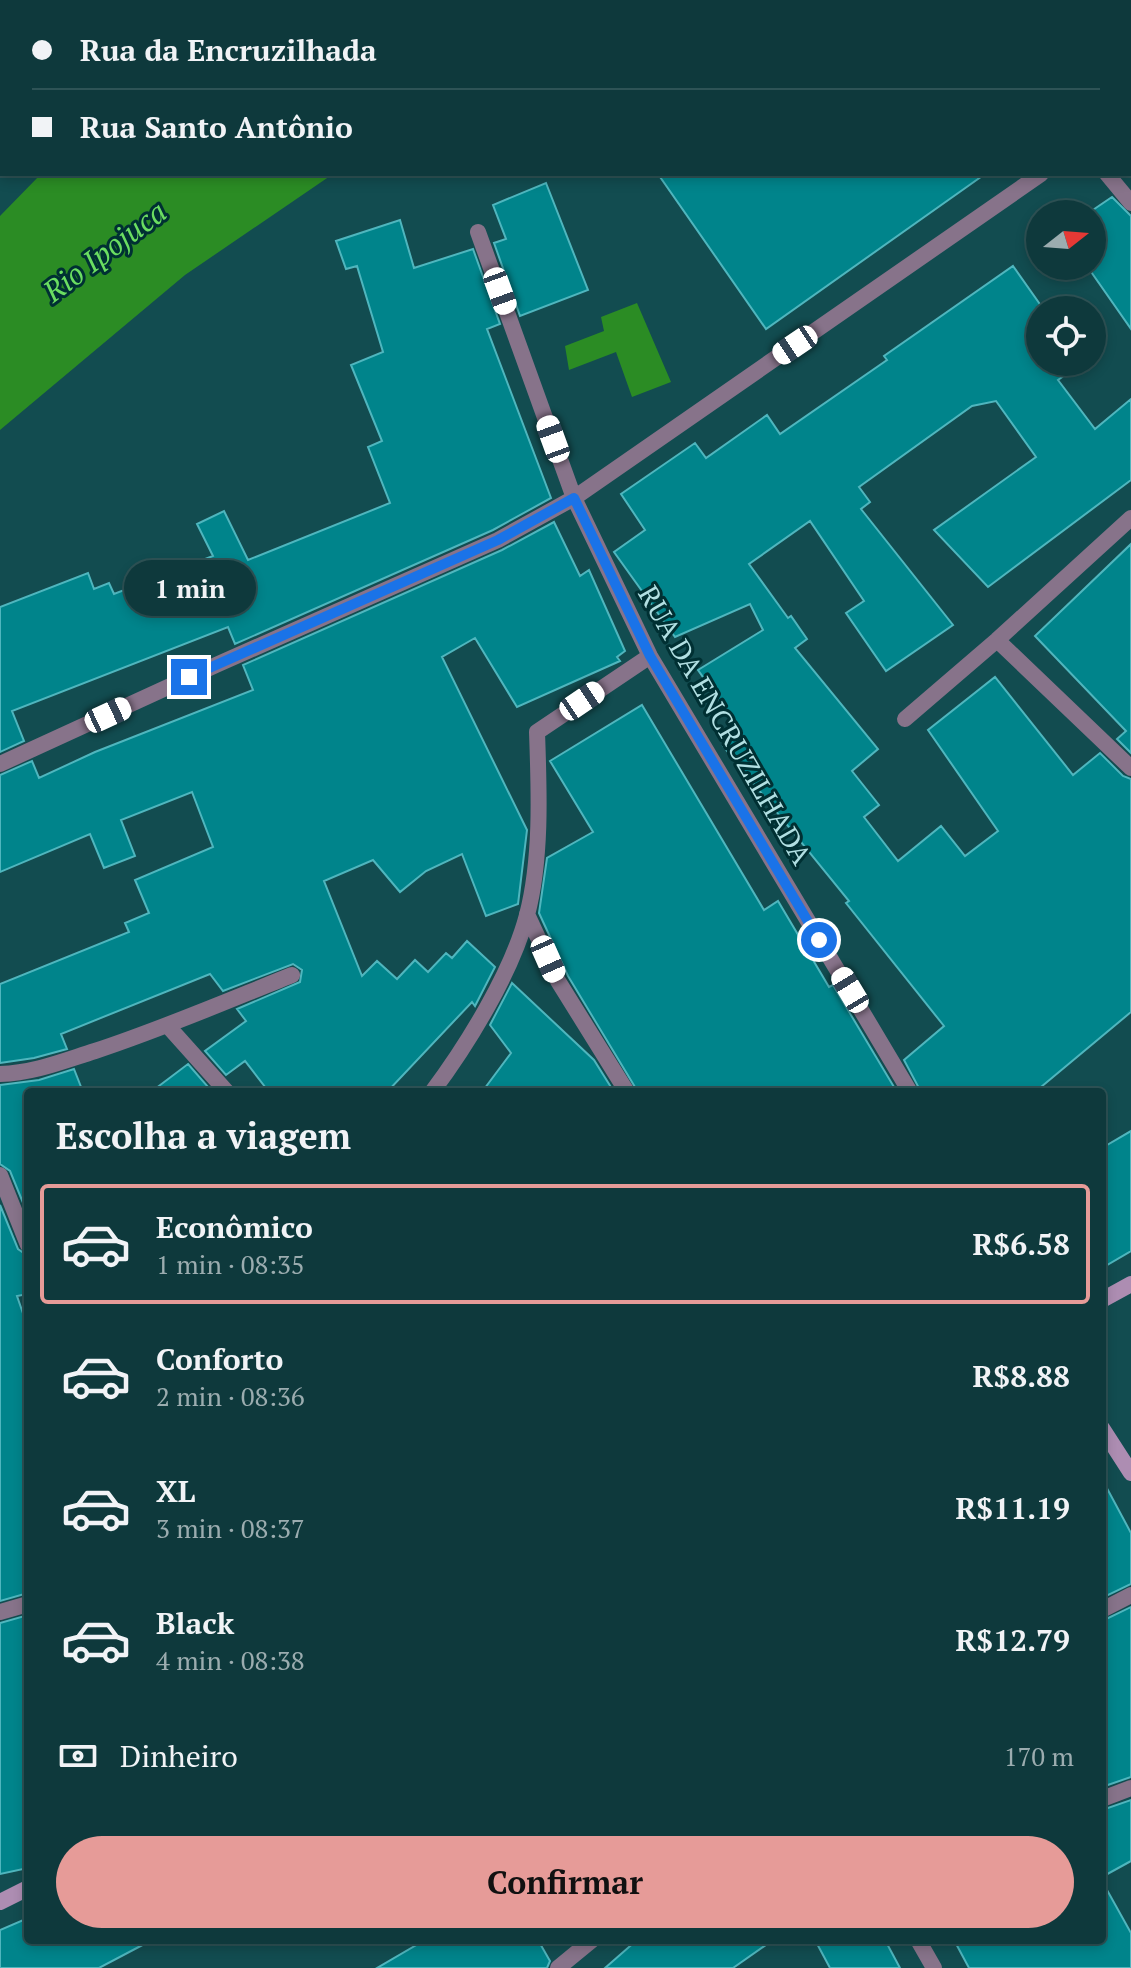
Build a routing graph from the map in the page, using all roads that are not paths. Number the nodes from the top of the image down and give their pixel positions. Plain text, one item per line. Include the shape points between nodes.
1 (1038, 176) edge
2 (1109, 176) edge
3 (1131, 203) edge
4 (478, 232) dead end
5 (574, 498) junction
6 (1131, 518) edge
7 (997, 640) junction
8 (650, 656) junction
9 (905, 719) dead end
10 (0, 764) edge
11 (1131, 768) edge
12 (527, 914) junction
13 (292, 975) dead end
14 (167, 1025) junction
15 (0, 1074) edge
16 (223, 1088) edge
17 (435, 1088) edge
18 (625, 1088) edge
19 (908, 1088) edge
20 (0, 1175) edge
21 (24, 1235) edge
22 (1131, 1284) edge
23 (1106, 1298) edge
24 (1106, 1434) edge
25 (1131, 1473) edge
26 (1131, 1595) edge
27 (24, 1605) edge
28 (1106, 1608) edge
29 (0, 1612) edge
30 (1131, 1788) edge
31 (1106, 1797) edge
32 (24, 1890) edge
33 (0, 1902) edge
34 (587, 1944) edge
35 (920, 1944) edge
36 (558, 1968) edge
37 (934, 1968) edge

1 - 5 street
2 - 3 street
4 - 5 street, RUA DA ENCRUZILHADA
5 - 8 street, RUA DA ENCRUZILHADA
5 - 10 street via 498,540
6 - 7 street
7 - 9 street
7 - 11 street
8 - 12 street via 537,732 536,851
8 - 19 street, RUA DA ENCRUZILHADA
12 - 17 street via 508,968
12 - 18 street via 558,981
13 - 14 street
14 - 15 street via 45,1069
14 - 16 street
20 - 21 street
22 - 23 street
24 - 25 street
26 - 28 street
27 - 29 street
30 - 31 street
32 - 33 street
34 - 36 street
35 - 37 street

